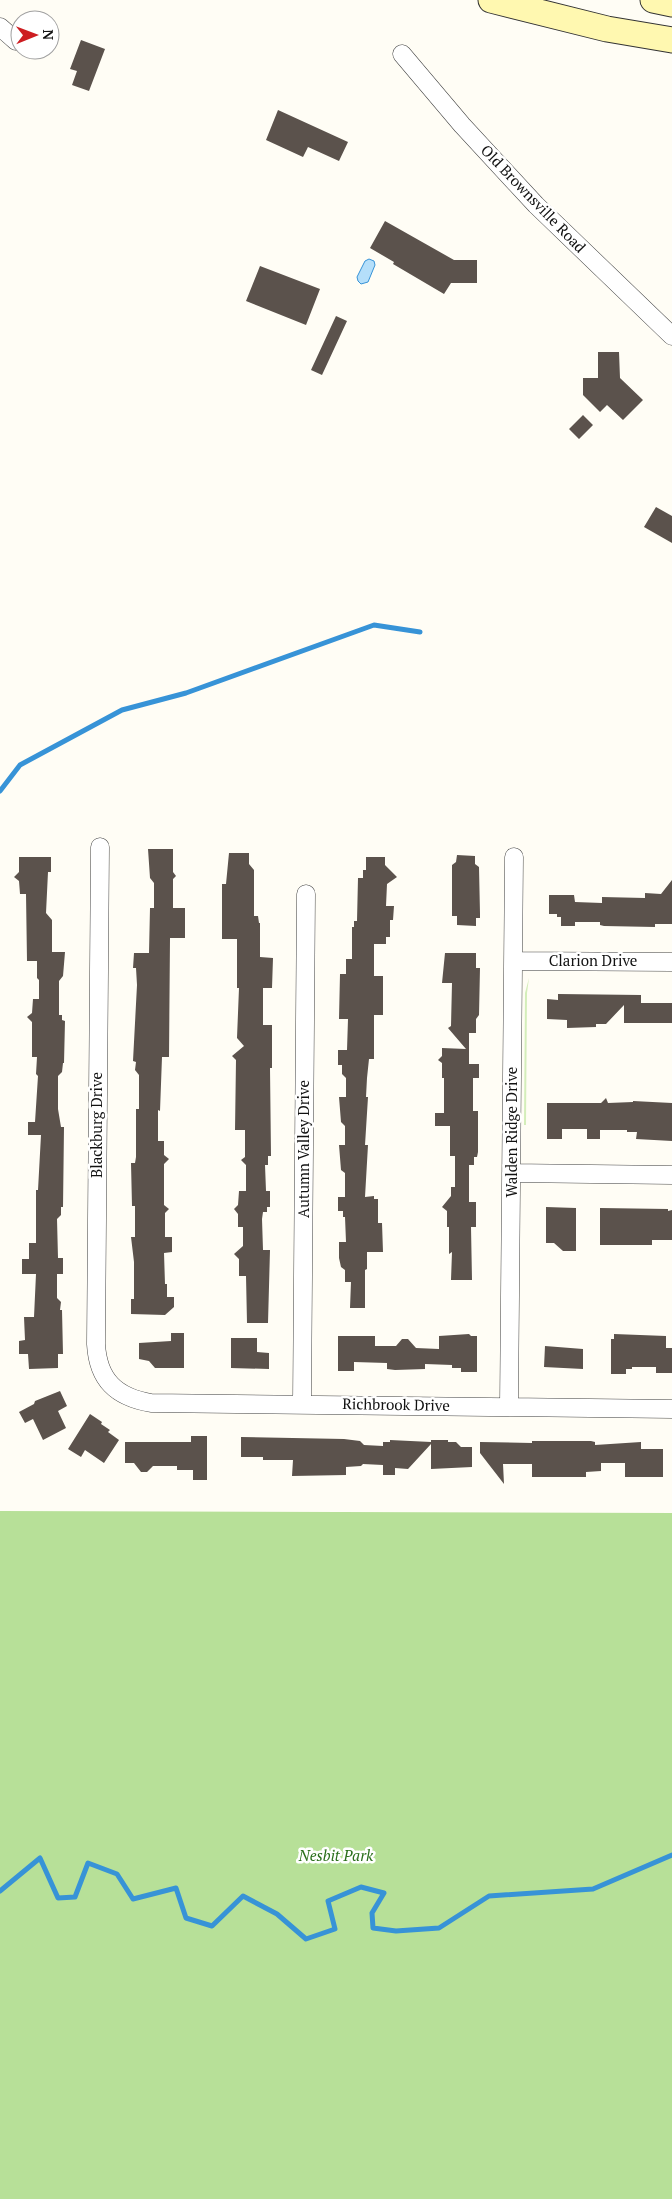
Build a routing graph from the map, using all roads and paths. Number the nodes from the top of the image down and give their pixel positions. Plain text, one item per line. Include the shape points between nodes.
1 (491, 0) edge
2 (652, 0) edge
3 (672, 4) edge
4 (0, 27) edge
5 (10, 36) edge
6 (672, 40) edge
7 (402, 54) dead end
8 (672, 336) edge
9 (100, 847) dead end
10 (514, 857) dead end
11 (306, 894) dead end
12 (514, 961) junction
13 (672, 962) edge
14 (511, 1172) junction
15 (672, 1175) edge
16 (121, 1393) joint
17 (302, 1404) junction
18 (509, 1406) junction
19 (672, 1409) edge

1 - 6 main road via 607,29
2 - 3 main road
4 - 5 street
7 - 8 street, Old Brownsville Road via 462,126 536,205
9 - 16 street, Blackburg Drive via 96,1344 100,1370
10 - 12 street, Walden Ridge Drive
11 - 17 street, Autumn Valley Drive
12 - 13 street, Clarion Drive
12 - 14 street, Walden Ridge Drive
14 - 15 street
14 - 18 street, Walden Ridge Drive
16 - 17 street, Richbrook Drive via 151,1403
17 - 18 street, Richbrook Drive
18 - 19 street, Richbrook Drive

